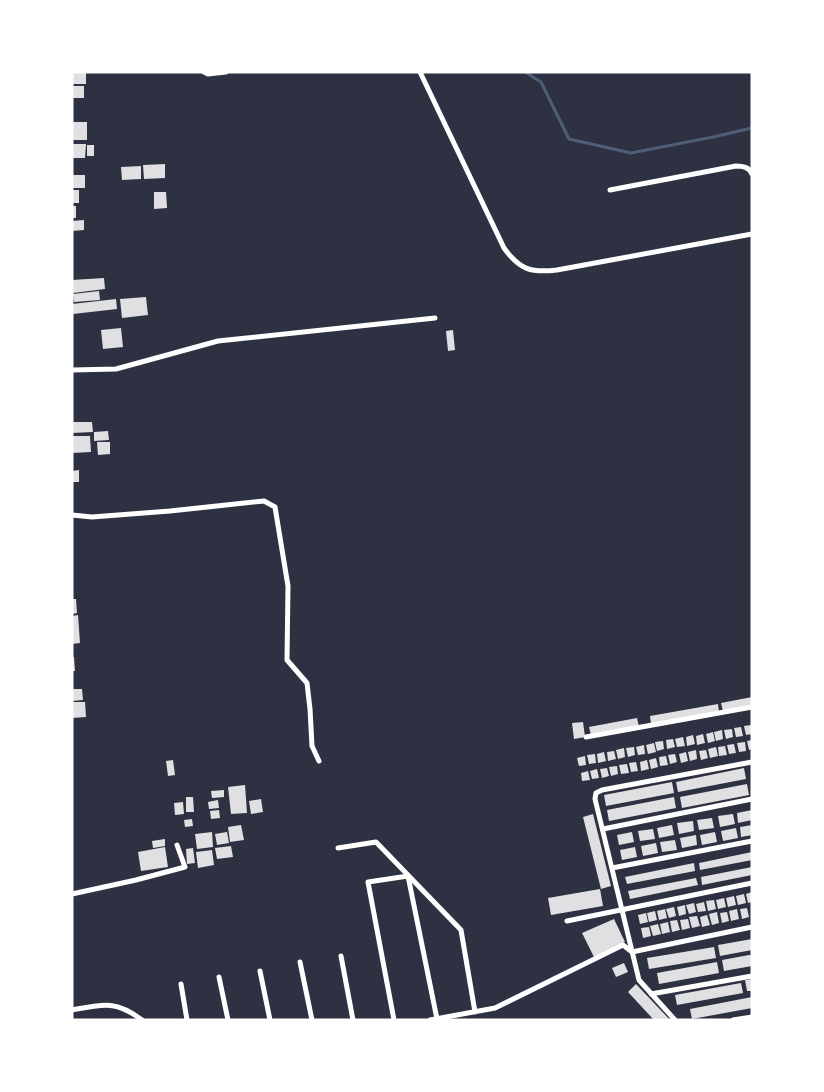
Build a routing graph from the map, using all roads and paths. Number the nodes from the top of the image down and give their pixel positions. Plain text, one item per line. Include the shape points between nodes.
1 (204, 72) edge
2 (226, 72) edge
3 (420, 72) edge
4 (752, 174) edge
5 (610, 190) dead end
6 (752, 234) edge
7 (435, 318) dead end
8 (72, 370) edge
9 (72, 515) edge
10 (752, 707) edge
11 (586, 737) dead end
12 (319, 761) dead end
13 (752, 762) edge
14 (752, 799) edge
15 (603, 829) junction
16 (752, 841) edge
17 (177, 845) dead end
18 (338, 848) dead end
19 (612, 868) junction
20 (408, 876) junction
21 (752, 883) edge
22 (72, 894) edge
23 (622, 909) junction
24 (567, 921) dead end
25 (752, 927) edge
26 (632, 952) junction
27 (341, 957) dead end
28 (300, 962) dead end
29 (260, 971) dead end
30 (219, 976) dead end
31 (752, 976) edge
32 (181, 984) dead end
33 (651, 994) junction
34 (72, 1010) edge
35 (475, 1012) junction
36 (752, 1017) edge
37 (433, 1019) edge
38 (741, 1019) edge
39 (142, 1020) edge
40 (187, 1020) edge
41 (228, 1020) edge
42 (270, 1020) edge
43 (312, 1020) edge
44 (353, 1020) edge
45 (394, 1020) edge
46 (675, 1020) edge
47 (733, 1020) edge

1 - 2 street
3 - 6 street via 504,249 528,269 557,270
4 - 5 street via 747,168 736,166
7 - 8 street via 218,341 116,369
9 - 12 street via 92,517 264,501 275,507 288,586 287,660 307,683 312,746
10 - 11 street
13 - 15 street via 602,790 596,793 596,799
14 - 15 street
15 - 19 street
16 - 19 street
17 - 22 street via 185,867
18 - 20 street via 376,842
19 - 23 street
20 - 35 street via 461,930
20 - 37 street
20 - 45 street via 368,882
21 - 23 street
23 - 24 street
23 - 26 street
25 - 26 street
26 - 33 street via 639,980
26 - 35 street via 623,945 495,1008
27 - 44 street
28 - 43 street
29 - 42 street
30 - 41 street
31 - 33 street
32 - 40 street
33 - 46 street
34 - 39 street via 117,1005
35 - 37 street
36 - 38 street
38 - 47 street

